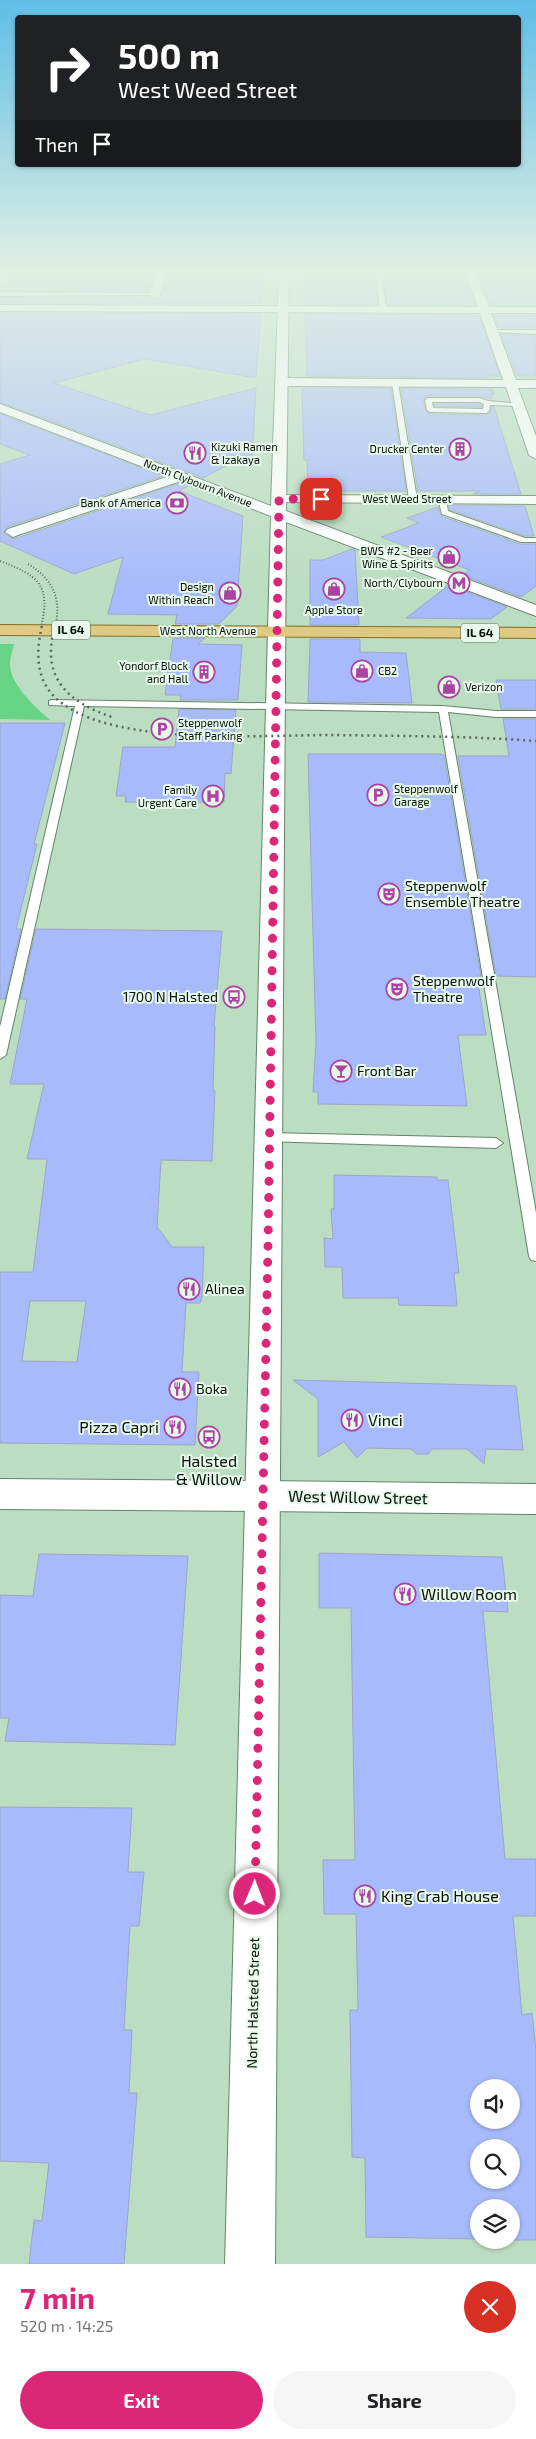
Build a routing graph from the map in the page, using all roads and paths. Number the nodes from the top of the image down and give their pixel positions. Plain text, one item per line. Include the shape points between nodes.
1 (281, 378) edge
2 (510, 378) edge
3 (281, 382) junction
4 (395, 383) junction
5 (512, 384) junction
6 (536, 384) edge
7 (487, 404) junction
8 (518, 404) junction
9 (0, 408) edge
10 (535, 451) edge
11 (182, 476) junction
12 (413, 499) junction
13 (442, 499) junction
14 (536, 500) edge
15 (279, 506) junction
16 (13, 532) dead end
17 (536, 540) edge
18 (536, 611) edge
19 (0, 630) edge
20 (276, 632) junction
21 (536, 633) edge
22 (52, 703) dead end
23 (80, 704) junction
24 (275, 707) junction
25 (443, 709) junction
26 (536, 714) edge
27 (0, 1055) edge
28 (268, 1138) junction
29 (496, 1143) dead end
30 (536, 1256) edge
31 (0, 1494) edge
32 (262, 1496) junction
33 (536, 1499) edge
34 (250, 2264) edge

1 - 3 main road, North Halsted Street
2 - 5 main road
3 - 4 main road
3 - 15 main road, North Halsted Street
4 - 5 main road
4 - 12 lane
5 - 6 main road
5 - 8 main road
7 - 7 lane via 480,400 428,400 430,410 486,411
7 - 8 lane
8 - 10 main road
9 - 11 main road, North Clybourn Avenue
11 - 15 main road, North Clybourn Avenue
11 - 16 main road
12 - 13 main road, West Weed Street
12 - 15 main road, West Weed Street
13 - 14 main road, West Weed Street
13 - 17 lane via 445,512 524,540
15 - 18 main road, North Clybourn Avenue
15 - 20 main road, North Halsted Street
19 - 20 main road, West North Avenue / IL 64
20 - 21 main road, West North Avenue / IL 64
20 - 24 main road, North Halsted Street
22 - 23 lane
23 - 24 lane
23 - 27 lane
24 - 25 lane
24 - 28 main road, North Halsted Street
25 - 26 lane
25 - 30 lane
28 - 29 lane
28 - 32 main road, North Halsted Street
31 - 32 main road, West Willow Street
32 - 33 main road, West Willow Street
32 - 34 main road, North Halsted Street

